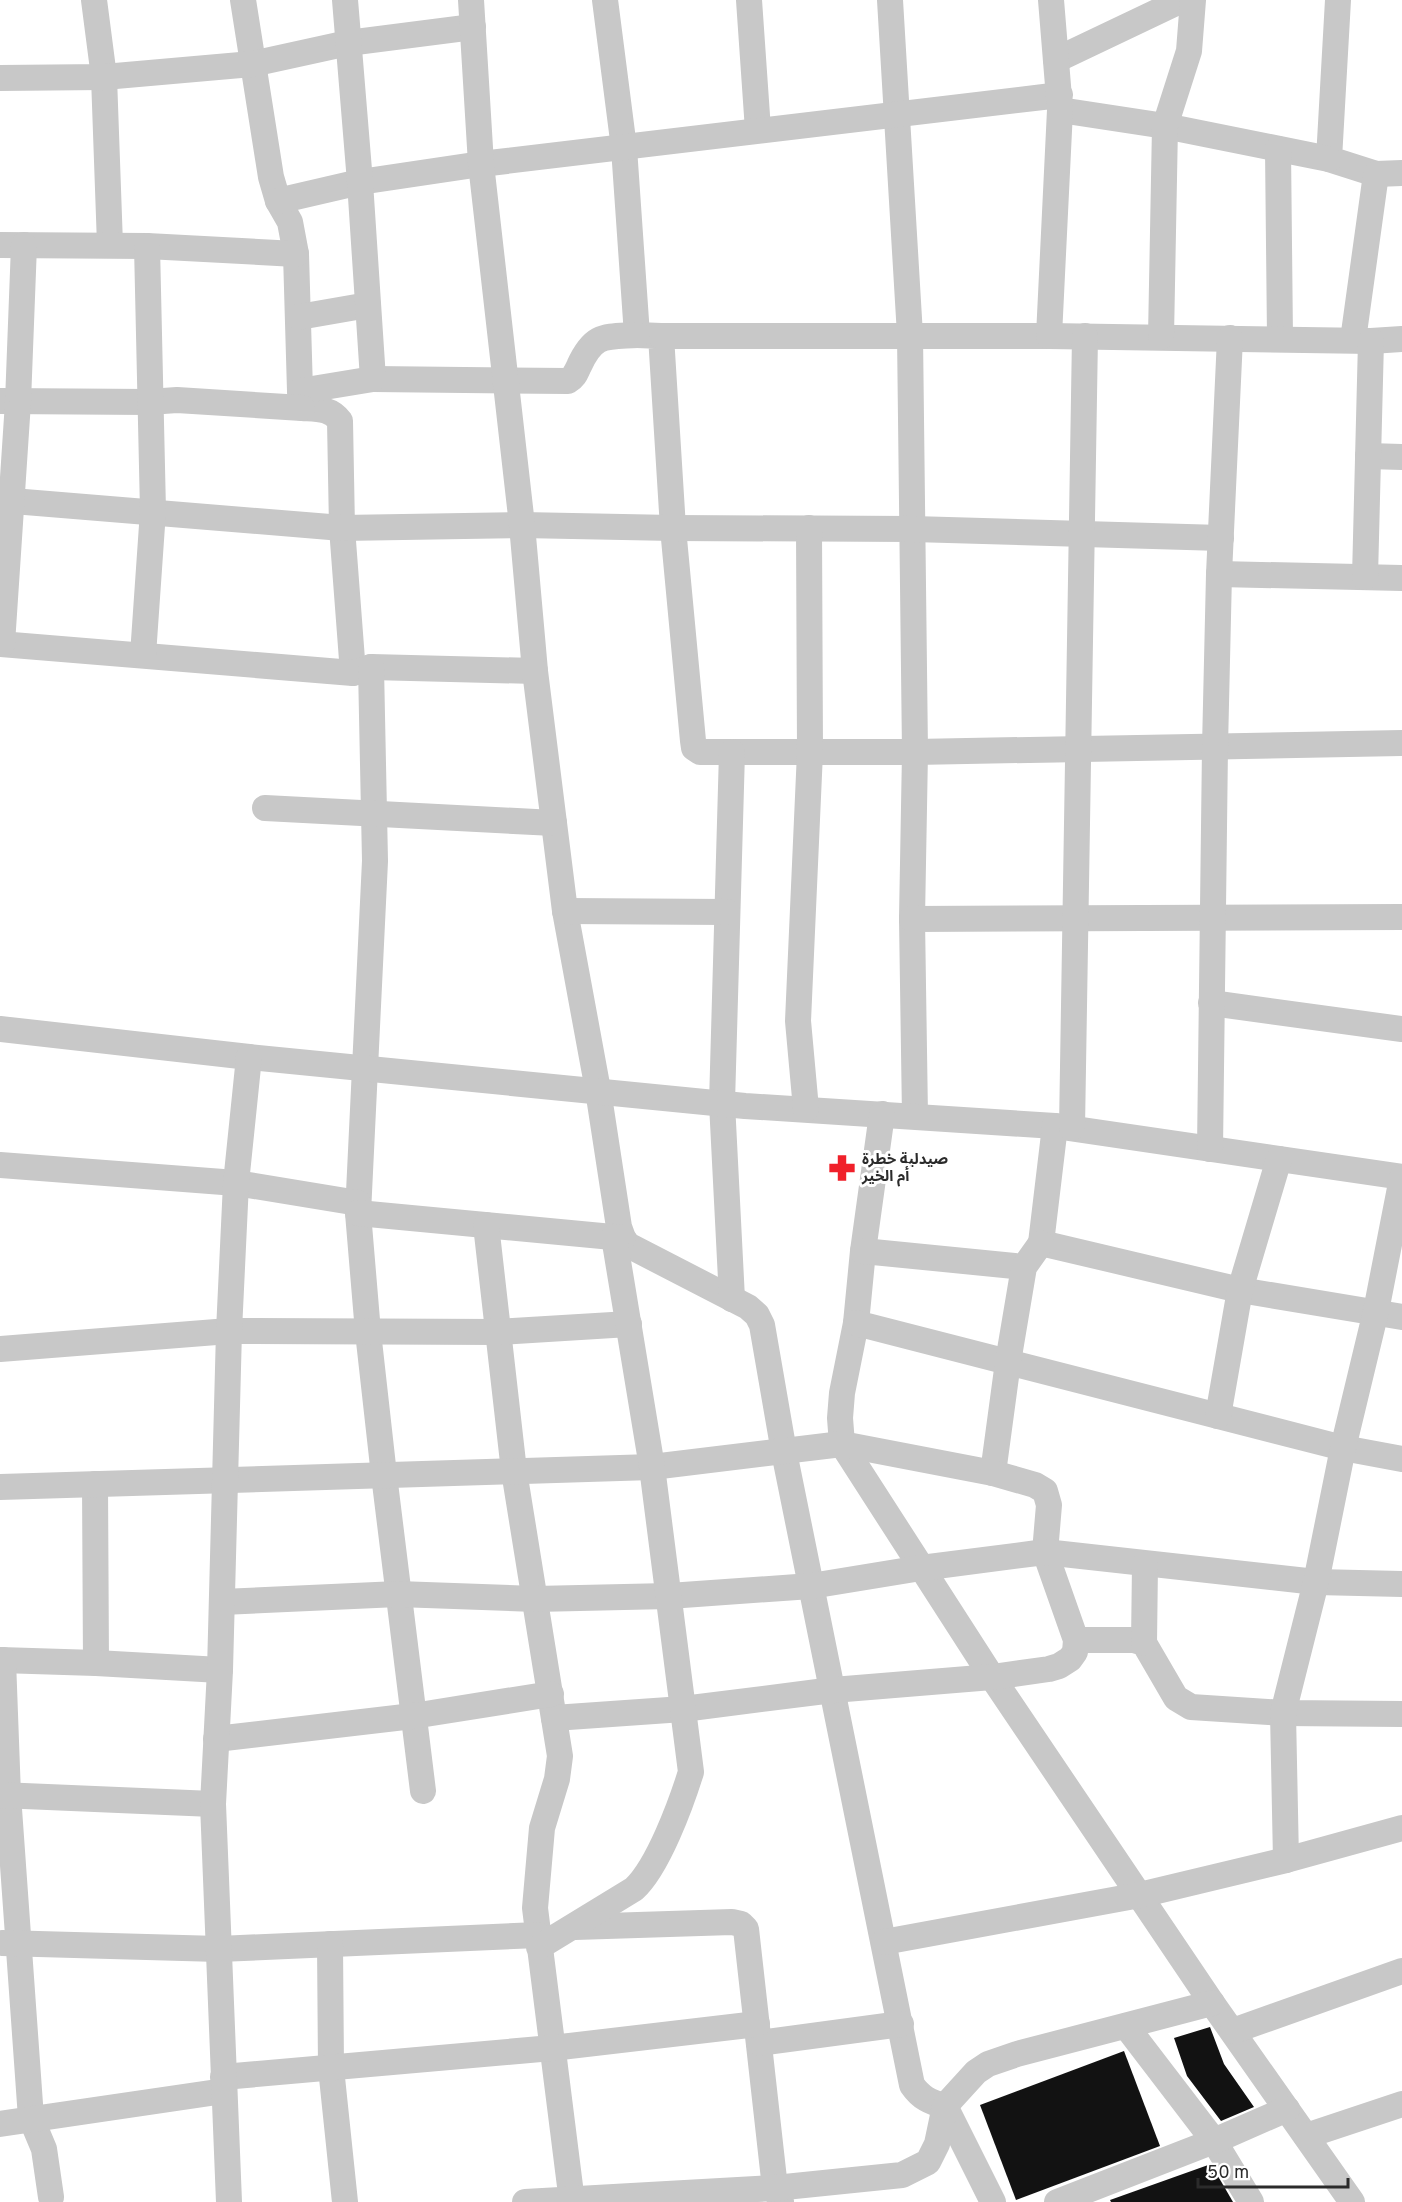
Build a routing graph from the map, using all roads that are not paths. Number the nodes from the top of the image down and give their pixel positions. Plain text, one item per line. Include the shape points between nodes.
1 (94, 0) edge
2 (243, 0) edge
3 (345, 0) edge
4 (471, 0) edge
5 (605, 0) edge
6 (748, 0) edge
7 (890, 0) edge
8 (1051, 0) edge
9 (1182, 0) edge
10 (1193, 0) edge
11 (1338, 0) edge
12 (473, 27) junction
13 (348, 43) junction
14 (1056, 60) junction
15 (252, 64) junction
16 (104, 77) junction
17 (0, 78) edge
18 (1060, 103) junction
19 (898, 113) junction
20 (1165, 126) junction
21 (758, 130) junction
22 (624, 148) junction
23 (1278, 149) junction
24 (1329, 159) junction
25 (481, 165) junction
26 (1402, 173) edge
27 (1376, 174) junction
28 (360, 182) junction
29 (278, 201) junction
30 (12, 245) edge
31 (110, 245) junction
32 (147, 246) junction
33 (296, 254) junction
34 (368, 305) junction
35 (298, 317) junction
36 (910, 335) junction
37 (649, 336) junction
38 (1049, 336) junction
39 (1085, 336) junction
40 (1161, 337) junction
41 (1230, 338) junction
42 (1280, 338) junction
43 (1402, 339) edge
44 (1362, 340) junction
45 (373, 379) junction
46 (506, 380) junction
47 (301, 399) junction
48 (9, 402) edge
49 (149, 402) junction
50 (1368, 456) junction
51 (1402, 457) edge
52 (5, 500) edge
53 (153, 512) junction
54 (522, 525) junction
55 (342, 528) junction
56 (673, 528) junction
57 (809, 528) junction
58 (913, 529) junction
59 (1083, 533) junction
60 (1221, 538) junction
61 (1219, 574) junction
62 (1365, 577) junction
63 (1402, 578) edge
64 (1, 644) edge
65 (143, 656) junction
66 (362, 670) junction
67 (535, 672) junction
68 (1402, 743) edge
69 (1215, 747) junction
70 (1079, 749) junction
71 (732, 752) junction
72 (810, 752) junction
73 (915, 752) junction
74 (265, 808) dead end
75 (374, 814) junction
76 (554, 823) junction
77 (565, 911) junction
78 (727, 912) junction
79 (1213, 916) junction
80 (1402, 917) edge
81 (1074, 918) junction
82 (912, 919) junction
83 (1211, 1004) junction
84 (0, 1029) edge
85 (1402, 1029) edge
86 (249, 1057) junction
87 (364, 1068) junction
88 (598, 1090) junction
89 (722, 1103) junction
90 (806, 1109) junction
91 (882, 1114) junction
92 (915, 1116) junction
93 (1063, 1127) junction
94 (1210, 1149) junction
95 (1279, 1159) junction
96 (0, 1165) edge
97 (1402, 1178) edge
98 (236, 1183) junction
99 (358, 1208) junction
100 (486, 1225) junction
101 (618, 1238) junction
102 (1041, 1243) junction
103 (863, 1251) junction
104 (1024, 1267) junction
105 (1240, 1290) junction
106 (732, 1299) junction
107 (1376, 1311) junction
108 (1402, 1317) edge
109 (856, 1323) junction
110 (629, 1324) junction
111 (229, 1331) junction
112 (368, 1332) junction
113 (498, 1332) junction
114 (0, 1349) edge
115 (1008, 1362) junction
116 (1218, 1416) junction
117 (842, 1444) junction
118 (1343, 1448) junction
119 (784, 1452) junction
120 (1402, 1459) edge
121 (652, 1467) junction
122 (514, 1471) junction
123 (993, 1473) junction
124 (384, 1475) junction
125 (226, 1480) junction
126 (95, 1484) junction
127 (0, 1487) edge
128 (1045, 1552) junction
129 (1145, 1564) junction
130 (921, 1568) junction
131 (1316, 1582) junction
132 (1402, 1584) edge
133 (812, 1586) junction
134 (399, 1594) junction
135 (669, 1596) junction
136 (535, 1599) junction
137 (222, 1602) junction
138 (1076, 1640) junction
139 (1144, 1643) junction
140 (2, 1660) edge
141 (96, 1662) junction
142 (220, 1671) junction
143 (992, 1677) junction
144 (833, 1690) junction
145 (553, 1706) junction
146 (683, 1709) junction
147 (1283, 1713) junction
148 (1402, 1714) edge
149 (413, 1716) junction
150 (216, 1739) junction
151 (423, 1791) dead end
152 (4, 1795) edge
153 (213, 1804) junction
154 (1402, 1828) edge
155 (1286, 1860) junction
156 (1140, 1895) junction
157 (572, 1927) junction
158 (538, 1941) junction
159 (884, 1942) junction
160 (9, 1944) edge
161 (330, 1944) junction
162 (219, 1949) junction
163 (1402, 1971) edge
164 (1212, 2003) junction
165 (901, 2024) junction
166 (1126, 2026) junction
167 (1233, 2031) junction
168 (758, 2034) junction
169 (552, 2048) junction
170 (331, 2068) junction
171 (224, 2084) junction
172 (1402, 2104) edge
173 (945, 2106) junction
174 (1287, 2109) junction
175 (31, 2118) junction
176 (0, 2124) edge
177 (1306, 2136) junction
178 (1214, 2140) junction
179 (778, 2195) edge
180 (51, 2197) dead end
181 (572, 2200) edge
182 (229, 2202) edge
183 (345, 2202) edge
184 (525, 2202) edge
185 (993, 2202) edge
186 (1057, 2202) edge
187 (1251, 2202) edge
188 (1352, 2202) edge

1 - 16 street
2 - 15 street
3 - 13 street
4 - 12 street
5 - 22 street
6 - 21 street
7 - 19 street
8 - 14 street
9 - 14 street
10 - 20 street via 1189,51
11 - 24 street
12 - 13 street
12 - 25 street
13 - 15 street
13 - 28 street
14 - 18 street
15 - 16 street
15 - 29 street
16 - 17 street
16 - 31 street
18 - 19 street
18 - 20 street
18 - 38 street
19 - 21 street
19 - 36 street
20 - 23 street
20 - 40 street
21 - 22 street
22 - 25 street
22 - 37 street
23 - 24 street
23 - 42 street
24 - 27 street
25 - 28 street
25 - 46 street
26 - 27 street
27 - 44 street
28 - 29 street
28 - 34 street
29 - 33 street via 290,222
30 - 31 street
30 - 48 street
31 - 32 street
32 - 33 street
32 - 49 street
33 - 35 street
34 - 35 street
34 - 45 street
35 - 47 street
36 - 37 street
36 - 38 street
36 - 58 street
37 - 46 street via 606,337 593,344 568,381
37 - 56 street
38 - 39 street
39 - 40 street
39 - 59 street
40 - 41 street
41 - 42 street
41 - 60 street
42 - 44 street
43 - 44 street
44 - 50 street
45 - 46 street
45 - 47 street
46 - 54 street
47 - 49 street
47 - 55 street via 335,413 340,421
48 - 49 street
48 - 52 street
49 - 53 street
50 - 51 street
50 - 62 street
52 - 53 street
52 - 64 street
53 - 55 street
53 - 65 street
54 - 55 street
54 - 56 street
54 - 67 street
55 - 66 street
56 - 57 street
56 - 71 street via 693,745 700,752
57 - 58 street
57 - 72 street
58 - 59 street
58 - 73 street
59 - 60 street
59 - 70 street
60 - 61 street
61 - 62 street
61 - 69 street
62 - 63 street
64 - 65 street
65 - 66 street
66 - 67 street
66 - 75 street
67 - 76 street
68 - 69 street
69 - 70 street
69 - 79 street
70 - 73 street
70 - 81 street
71 - 72 street
71 - 78 street
72 - 73 street
72 - 90 street via 798,1014
73 - 82 street
74 - 75 street
75 - 76 street
75 - 87 street
76 - 77 street
77 - 78 street
77 - 88 street
78 - 89 street
79 - 80 street
79 - 81 street
79 - 83 street
81 - 82 street
81 - 93 street
82 - 92 street
83 - 85 street
83 - 94 street
84 - 86 street
86 - 87 street
86 - 98 street
87 - 88 street
87 - 99 street
88 - 89 street
88 - 101 street
89 - 90 street
89 - 106 street
90 - 91 street
91 - 92 street
91 - 103 street
92 - 93 street
93 - 94 street
93 - 102 street
94 - 95 street
95 - 97 street
95 - 105 street
96 - 98 street
97 - 107 street
98 - 99 street
98 - 111 street
99 - 100 street
99 - 112 street
100 - 101 street
100 - 113 street
101 - 106 street
101 - 110 street
102 - 104 street
102 - 105 street
103 - 104 street
103 - 109 street
104 - 115 street
105 - 107 street
105 - 116 street
106 - 119 street via 748,1307 762,1325
107 - 108 street
107 - 118 street
109 - 115 street
109 - 117 street via 842,1393
110 - 113 street
110 - 121 street
111 - 112 street
111 - 114 street
111 - 125 street
112 - 113 street
112 - 124 street
113 - 122 street
115 - 116 street
115 - 123 street
116 - 118 street
117 - 119 street
117 - 123 street
117 - 130 street
118 - 120 street
118 - 131 street
119 - 121 street
119 - 133 street
121 - 122 street
121 - 135 street
122 - 124 street
122 - 136 street
123 - 128 street via 1045,1491 1049,1506
124 - 125 street
124 - 134 street
125 - 126 street
125 - 137 street
126 - 127 street
126 - 141 street
128 - 129 street
128 - 130 street
128 - 138 street
129 - 131 street
129 - 139 street
130 - 133 street
130 - 143 street
131 - 132 street
131 - 147 street
133 - 135 street
133 - 144 street
134 - 136 street
134 - 137 street
134 - 149 street
135 - 136 street
135 - 146 street
136 - 145 street
137 - 142 street
138 - 139 street
138 - 143 street via 1075,1652 1059,1666
139 - 147 street via 1183,1704
140 - 141 street
140 - 152 street
141 - 142 street
142 - 150 street
143 - 144 street
143 - 156 street
144 - 146 street
144 - 159 street
145 - 146 street
145 - 149 street
145 - 158 street via 560,1756 539,1852 535,1908
146 - 157 street via 691,1772 651,1868 634,1889
147 - 148 street
147 - 155 street
149 - 150 street
149 - 151 street
150 - 153 street
152 - 153 street
152 - 160 street
153 - 162 street
154 - 155 street
155 - 156 street
156 - 159 street
156 - 164 street
157 - 158 street
157 - 168 street via 741,1924 747,1935
158 - 161 street
158 - 169 street
159 - 165 street
160 - 162 street
160 - 175 street
161 - 162 street
161 - 170 street
162 - 171 street
163 - 167 street
164 - 166 street
164 - 167 street
165 - 168 street
165 - 173 street via 912,2085 929,2102
166 - 173 street via 988,2064
166 - 178 street
167 - 174 street
168 - 169 street
168 - 179 street
169 - 170 street
169 - 181 street
170 - 171 street
170 - 183 street
171 - 175 street
171 - 182 street
172 - 177 street
173 - 179 street via 933,2154 916,2170
173 - 185 street
174 - 177 street
174 - 178 street
175 - 176 street
175 - 180 street via 44,2149
177 - 188 street
178 - 186 street
178 - 187 street
179 - 181 street
181 - 184 street

